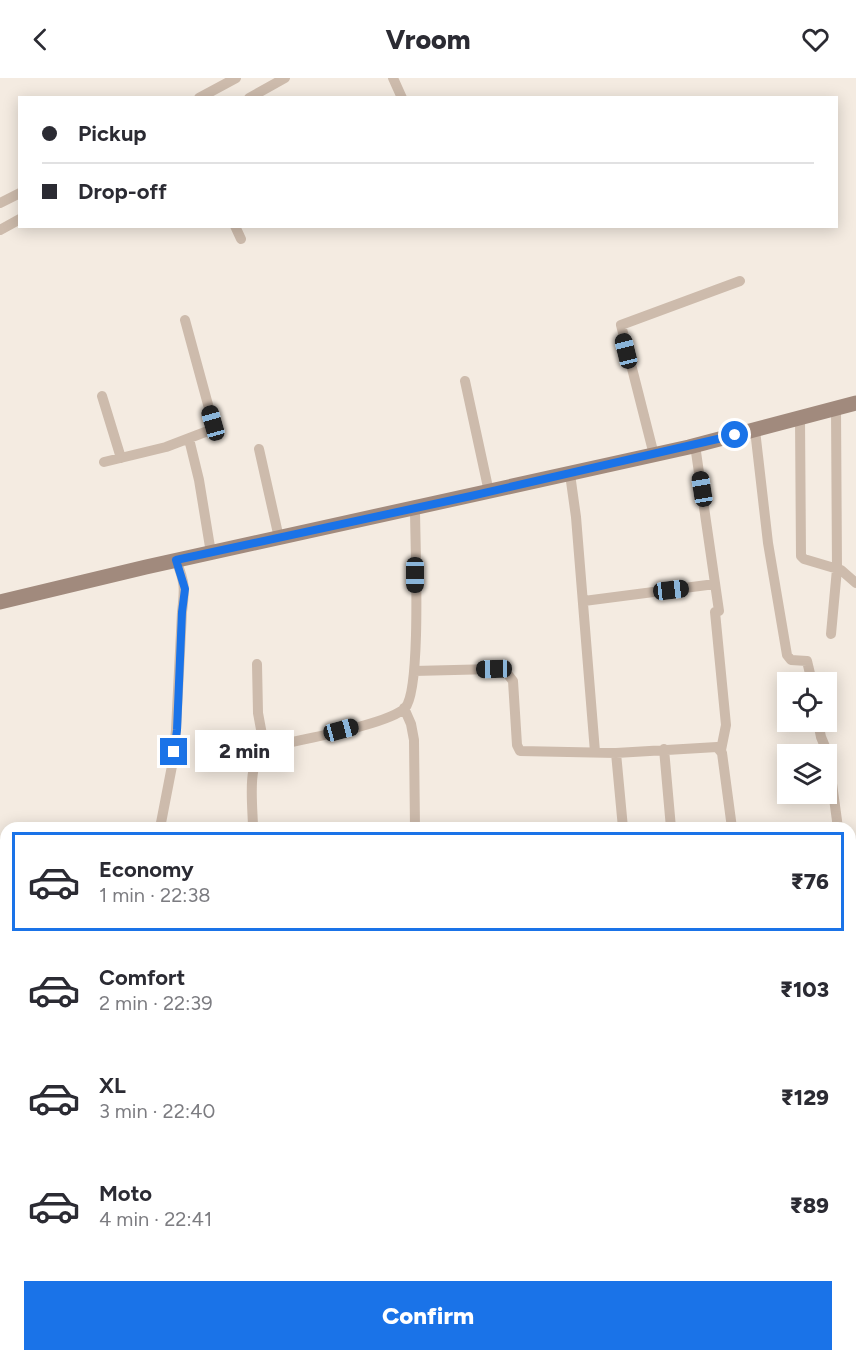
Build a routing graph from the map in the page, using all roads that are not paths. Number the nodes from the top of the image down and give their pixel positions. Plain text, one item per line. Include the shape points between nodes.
1 (236, 78) edge
2 (285, 78) edge
3 (393, 78) edge
4 (203, 96) edge
5 (253, 96) edge
6 (401, 96) edge
7 (18, 194) edge
8 (3, 201) edge
9 (18, 220) edge
10 (236, 228) edge
11 (0, 230) edge
12 (241, 239) dead end
13 (740, 281) dead end
14 (185, 320) dead end
15 (465, 381) dead end
16 (102, 396) dead end
17 (856, 403) edge
18 (836, 408) junction
19 (800, 418) junction
20 (755, 430) junction
21 (189, 439) junction
22 (695, 446) junction
23 (259, 449) dead end
24 (654, 455) junction
25 (121, 458) junction
26 (104, 462) dead end
27 (570, 474) junction
28 (489, 492) junction
29 (415, 509) junction
30 (279, 538) junction
31 (211, 553) junction
32 (176, 560) junction
33 (837, 569) junction
34 (856, 583) edge
35 (715, 584) junction
36 (584, 601) junction
37 (0, 603) edge
38 (831, 634) dead end
39 (257, 664) dead end
40 (414, 671) junction
41 (810, 672) edge
42 (404, 708) junction
43 (820, 732) edge
44 (664, 749) junction
45 (721, 750) junction
46 (265, 751) junction
47 (595, 752) junction
48 (616, 753) junction
49 (161, 822) edge
50 (253, 822) edge
51 (415, 822) edge
52 (622, 822) edge
53 (670, 822) edge
54 (731, 822) edge
55 (837, 822) edge

1 - 4 street
2 - 5 street
3 - 6 street
7 - 8 street
9 - 11 street
10 - 12 street
13 - 24 street via 621,325
14 - 21 street via 214,425 209,432
15 - 28 street
16 - 25 street
17 - 18 street
18 - 19 street
18 - 33 street
19 - 20 street
19 - 33 street via 801,556
20 - 22 street
20 - 41 street via 768,543 787,655 791,660 807,661
21 - 25 street
21 - 31 street
22 - 24 street
22 - 35 street
23 - 30 street
24 - 27 street
25 - 26 street
27 - 28 street
27 - 36 street
28 - 29 street
29 - 30 street
29 - 40 street
30 - 31 street
31 - 32 street
32 - 37 street
32 - 49 street via 185,595 177,730
33 - 34 street
33 - 38 street
35 - 36 street
35 - 45 street via 726,725
36 - 47 street
39 - 46 street via 258,713
40 - 42 street via 410,699
40 - 47 street via 506,672 513,681 518,749
42 - 46 street via 382,720
42 - 51 street via 414,740
43 - 55 street via 828,754
44 - 45 street via 715,746
44 - 48 street
44 - 53 street
45 - 54 street
46 - 50 street via 253,770
47 - 48 street
48 - 52 street

